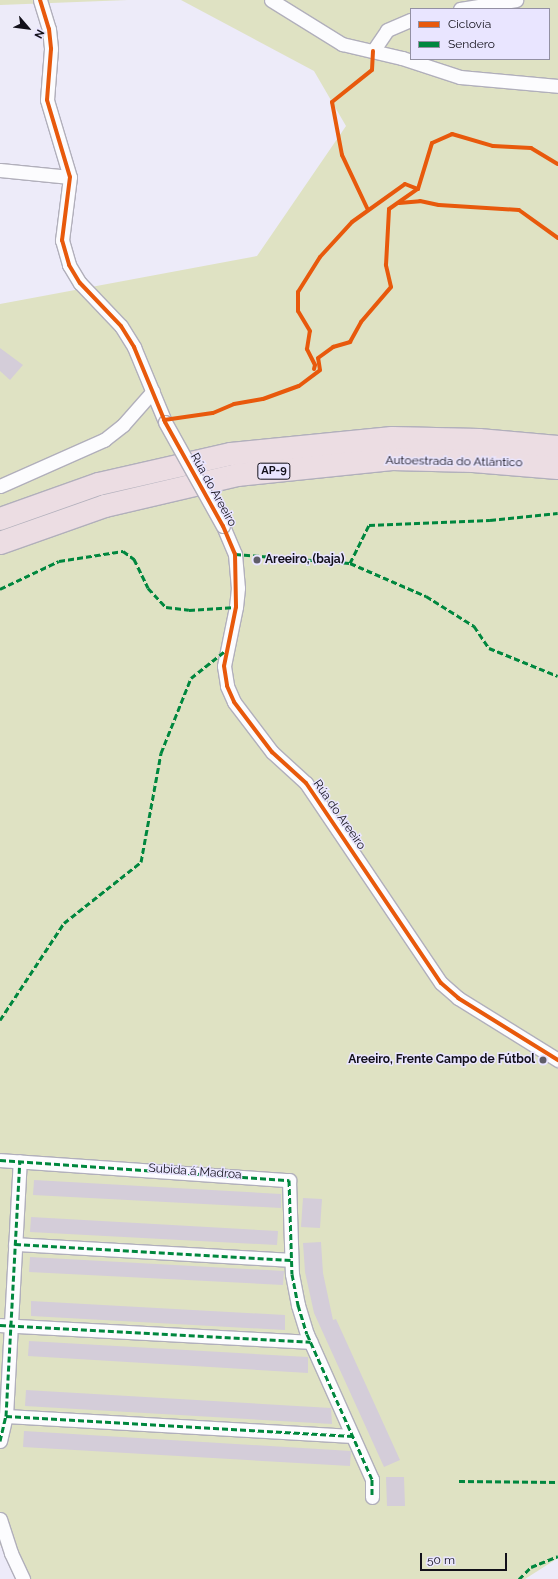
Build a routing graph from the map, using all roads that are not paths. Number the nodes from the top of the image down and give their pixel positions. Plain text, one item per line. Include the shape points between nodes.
1 (40, 0) edge
2 (271, 0) edge
3 (516, 0) edge
4 (466, 8) edge
5 (410, 20) edge
6 (373, 51) junction
7 (558, 86) edge
8 (0, 170) edge
9 (70, 177) junction
10 (153, 391) junction
11 (558, 447) edge
12 (558, 468) edge
13 (0, 486) edge
14 (0, 519) edge
15 (0, 543) edge
16 (558, 1060) edge
17 (0, 1160) edge
18 (20, 1161) junction
19 (15, 1244) junction
20 (291, 1260) junction
21 (5, 1325) edge
22 (311, 1342) junction
23 (6, 1416) junction
24 (352, 1436) junction
25 (0, 1441) edge
26 (372, 1497) dead end
27 (0, 1519) edge
28 (23, 1579) edge

1 - 9 street, Rúa do Areeiro via 45,10 50,43 47,100
2 - 6 street via 342,44
3 - 4 street
5 - 6 street via 387,30
6 - 7 street via 460,77
8 - 9 street
9 - 10 street, Rúa do Areeiro via 62,240 69,265 80,283 121,326 134,347
10 - 13 street via 123,424 104,440
10 - 16 street, Rúa do Areeiro, bridge via 165,422 223,526 235,554 238,588 224,666 227,686 234,702 272,752 306,783 441,983 458,998
11 - 14 highway, Autoestrada do Atlántico / AP-9 via 479,440 392,438 231,454 99,484
12 - 15 highway, Autoestrada do Atlántico / AP-9 via 474,461 392,459 237,474 105,506
17 - 18 street, Subida á Madroa
18 - 19 street
18 - 20 street, Subida á Madroa via 284,1178 289,1180 291,1186
19 - 20 street
19 - 21 street
20 - 22 street, Subida á Madroa via 298,1305
21 - 22 street
21 - 23 street
22 - 24 street, Subida á Madroa
23 - 24 street
23 - 25 street
24 - 26 street, Subida á Madroa via 372,1479
27 - 28 street via 11,1554

